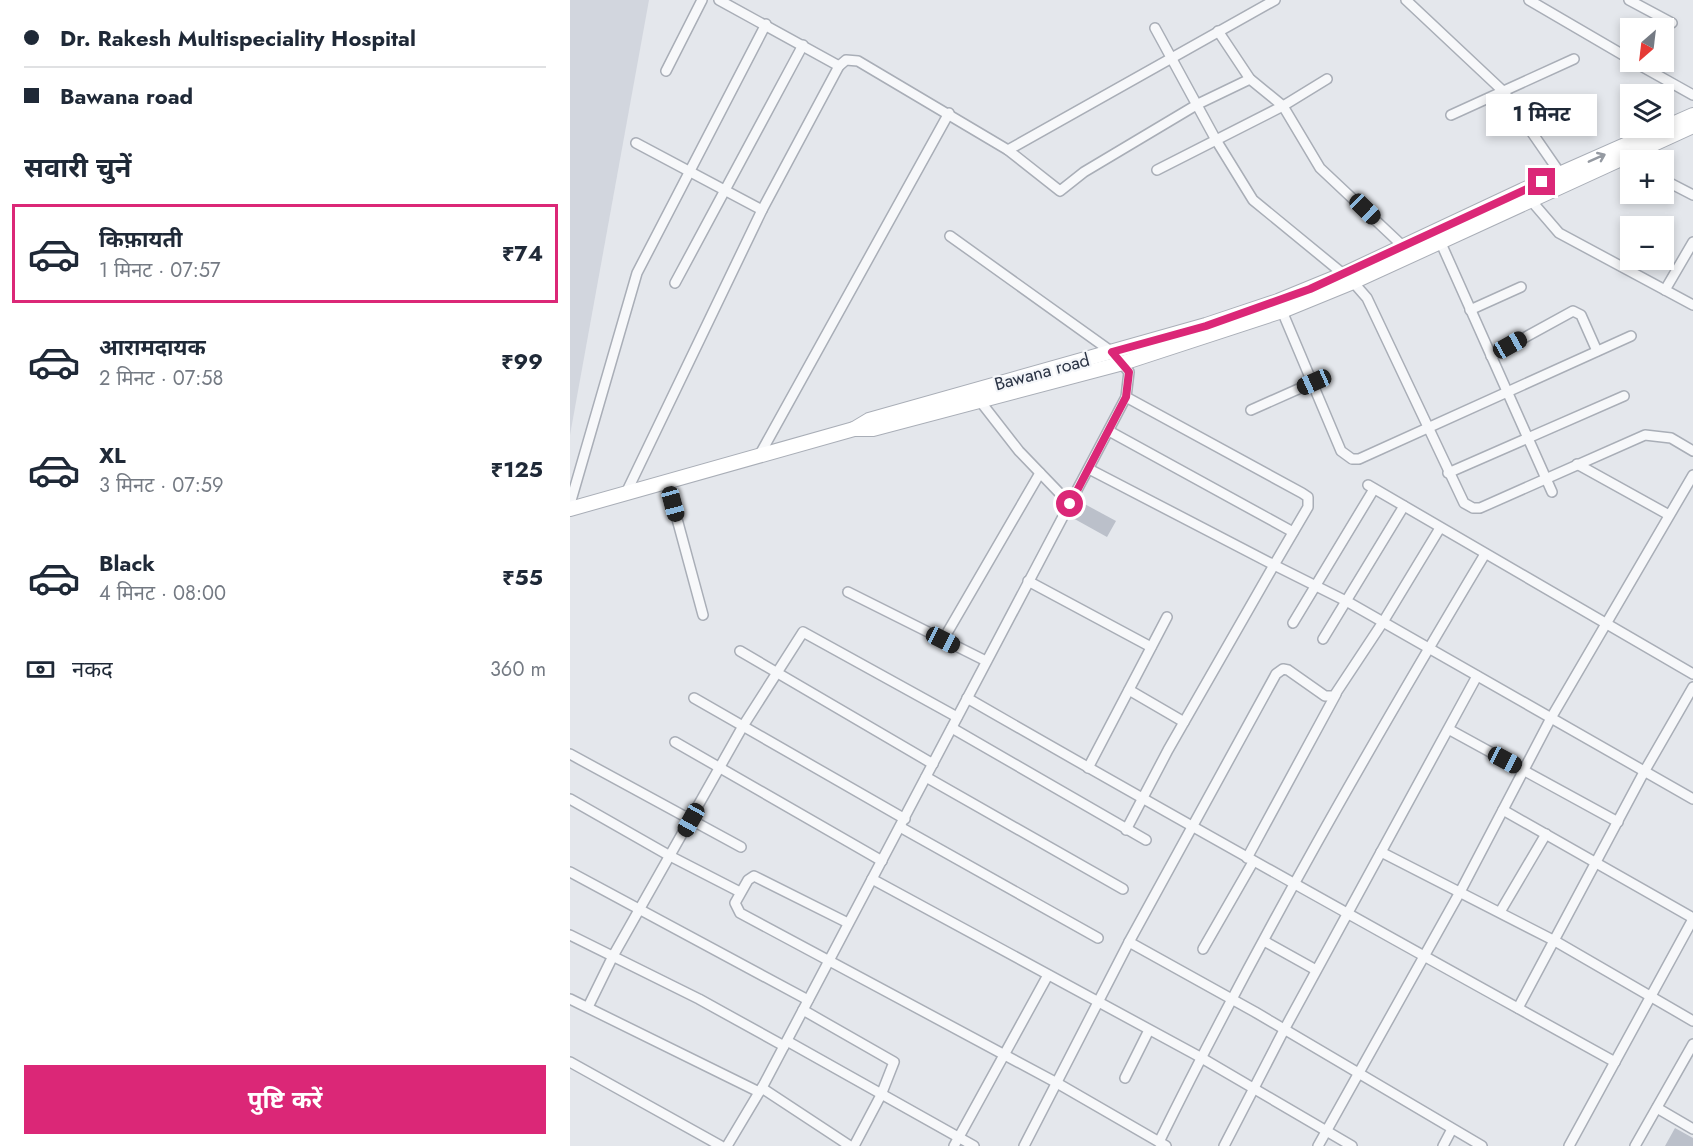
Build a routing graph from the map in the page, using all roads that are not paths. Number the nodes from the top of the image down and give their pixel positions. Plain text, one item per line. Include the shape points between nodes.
1 (702, 0) edge
2 (719, 0) edge
3 (1275, 0) edge
4 (1406, 0) edge
5 (1529, 0) edge
6 (1629, 0) edge
7 (1663, 18) edge
8 (766, 24) junction
9 (1155, 28) dead end
10 (1218, 31) junction
11 (802, 45) junction
12 (1620, 53) edge
13 (1170, 57) junction
14 (1574, 59) dead end
15 (839, 66) junction
16 (666, 71) dead end
17 (1652, 72) edge
18 (1250, 80) junction
19 (1327, 80) dead end
20 (1504, 92) junction
21 (1693, 95) edge
22 (1198, 104) junction
23 (1283, 106) junction
24 (949, 113) junction
25 (1693, 114) edge
26 (1451, 115) dead end
27 (1693, 126) edge
28 (1216, 140) junction
29 (636, 143) dead end
30 (1008, 150) junction
31 (1646, 150) edge
32 (1620, 162) edge
33 (1157, 170) dead end
34 (690, 172) junction
35 (1564, 180) junction
36 (1674, 185) edge
37 (725, 192) junction
38 (1527, 195) junction
39 (1693, 195) edge
40 (762, 210) junction
41 (950, 236) dead end
42 (1440, 241) junction
43 (1693, 242) edge
44 (1408, 251) junction
45 (1349, 278) junction
46 (675, 283) dead end
47 (1521, 287) dead end
48 (1665, 290) junction
49 (1693, 305) edge
50 (1470, 310) junction
51 (1282, 311) junction
52 (1631, 336) dead end
53 (1157, 346) junction
54 (1597, 351) junction
55 (1112, 352) junction
56 (1491, 356) junction
57 (1123, 363) junction
58 (1314, 382) junction
59 (1506, 391) junction
60 (1624, 396) dead end
61 (1126, 397) junction
62 (980, 401) junction
63 (1251, 410) dead end
64 (1427, 428) junction
65 (854, 429) junction
66 (1108, 431) junction
67 (1527, 436) junction
68 (1693, 451) edge
69 (759, 456) junction
70 (1577, 464) junction
71 (1089, 469) junction
72 (1040, 473) junction
73 (1448, 473) junction
74 (1693, 475) edge
75 (1546, 479) junction
76 (667, 482) junction
77 (1552, 492) dead end
78 (626, 494) junction
79 (570, 504) edge
80 (1070, 504) junction
81 (1404, 506) junction
82 (570, 509) edge
83 (1669, 515) junction
84 (1440, 528) junction
85 (1293, 532) junction
86 (1485, 554) junction
87 (1274, 565) junction
88 (1028, 582) junction
89 (1317, 587) junction
90 (848, 592) dead end
91 (1348, 602) junction
92 (703, 615) dead end
93 (1167, 617) dead end
94 (1293, 622) dead end
95 (1383, 622) junction
96 (1605, 623) junction
97 (1323, 639) dead end
98 (943, 640) junction
99 (1151, 647) junction
100 (1429, 649) junction
101 (740, 651) dead end
102 (986, 661) junction
103 (776, 672) junction
104 (1693, 674) edge
105 (1478, 676) junction
106 (1693, 687) edge
107 (1129, 690) junction
108 (1337, 692) junction
109 (694, 698) dead end
110 (967, 698) junction
111 (957, 717) junction
112 (1551, 718) junction
113 (1184, 722) junction
114 (743, 726) junction
115 (951, 728) junction
116 (1450, 730) junction
117 (675, 742) dead end
118 (570, 754) edge
119 (933, 764) junction
120 (720, 768) junction
121 (1088, 768) junction
122 (1524, 770) junction
123 (1644, 772) junction
124 (926, 777) junction
125 (570, 799) edge
126 (1142, 799) junction
127 (1693, 800) edge
128 (1503, 810) junction
129 (691, 820) junction
130 (1618, 822) junction
131 (902, 823) junction
132 (1192, 828) junction
133 (1126, 830) junction
134 (1546, 834) junction
135 (1146, 840) dead end
136 (741, 847) dead end
137 (1381, 852) junction
138 (670, 856) junction
139 (1250, 860) junction
140 (882, 861) junction
141 (1597, 863) junction
142 (570, 872) edge
143 (872, 879) junction
144 (1294, 885) junction
145 (1123, 889) dead end
146 (740, 892) junction
147 (1460, 892) junction
148 (640, 908) junction
149 (1500, 912) junction
150 (1346, 915) junction
151 (1693, 919) edge
152 (848, 923) junction
153 (570, 935) edge
154 (1098, 938) dead end
155 (1264, 941) junction
156 (1555, 941) junction
157 (1130, 942) junction
158 (1203, 949) dead end
159 (1425, 954) junction
160 (613, 956) junction
161 (829, 961) junction
162 (1317, 970) junction
163 (1048, 975) junction
164 (1651, 997) junction
165 (570, 999) edge
166 (1232, 999) junction
167 (807, 1000) junction
168 (1098, 1002) junction
169 (588, 1008) junction
170 (1518, 1008) junction
171 (803, 1010) junction
172 (1693, 1021) edge
173 (1149, 1030) junction
174 (1284, 1030) junction
175 (785, 1043) junction
176 (1693, 1044) edge
177 (1003, 1055) junction
178 (1200, 1058) junction
179 (570, 1062) edge
180 (1615, 1062) junction
181 (1357, 1074) junction
182 (1125, 1078) dead end
183 (1057, 1083) junction
184 (1253, 1089) junction
185 (761, 1090) junction
186 (881, 1095) junction
187 (1657, 1108) junction
188 (1452, 1129) junction
189 (1693, 1129) edge
190 (1326, 1132) junction
191 (956, 1142) edge
192 (1162, 1144) edge
193 (721, 1146) edge
194 (727, 1146) edge
195 (852, 1146) edge
196 (974, 1146) edge
197 (1024, 1146) edge
198 (1224, 1146) edge
199 (1318, 1146) edge
200 (1352, 1146) edge
201 (1443, 1146) edge
202 (1482, 1146) edge
203 (1569, 1146) edge
204 (1635, 1146) edge

1 - 16 street
2 - 8 street
3 - 10 street
4 - 20 street
5 - 12 street
6 - 7 street
8 - 11 street
8 - 34 street
9 - 13 street
10 - 13 street
10 - 18 street
11 - 15 street
11 - 37 street
13 - 22 street
13 - 30 street
14 - 20 street
15 - 24 street via 846,60 858,62
15 - 40 street
17 - 21 street
18 - 22 street
18 - 23 street
19 - 23 street
20 - 26 street
20 - 35 street
22 - 28 street
22 - 30 street via 1084,172 1060,191
23 - 28 street
23 - 44 street via 1320,168
24 - 30 street
24 - 69 street
35 -> 25 street, Bawana road
27 - 31 street, Bawana road
28 - 33 street
28 - 45 street via 1260,208
29 - 34 street
32 - 35 street, Bawana road
34 - 37 street
34 - 79 street via 632,286
35 - 38 street, Bawana road
36 - 39 street
37 - 40 street
37 - 46 street
38 - 42 street, Bawana road
38 - 44 street, Bawana road
38 - 48 street via 1559,233
40 - 78 street
41 - 55 street
42 - 44 street, Bawana road
42 - 50 street
43 - 48 street
44 - 45 street, Bawana road
45 - 51 street, Bawana road
45 - 53 street, Bawana road
45 - 64 street via 1367,298
47 - 50 street
48 - 49 street
50 - 56 street
51 - 53 street, Bawana road
51 - 58 street
52 - 54 street
53 - 55 street, Bawana road
53 - 57 street, Bawana road
54 - 56 street via 1581,315 1574,311
54 - 59 street
55 - 57 street
55 - 65 street, Bawana road via 868,420
56 - 59 street
57 - 61 street via 1129,372
57 - 62 street, Bawana road
58 - 63 street
58 - 64 street via 1341,451 1352,459
59 - 64 street
59 - 67 street
60 - 67 street
61 - 66 street
61 - 85 street via 1308,497 1308,507
62 - 65 street, Bawana road via 873,429
62 - 72 street
64 - 73 street
65 - 69 street, Bawana road
66 - 71 street
66 - 85 street
67 - 73 street
67 - 75 street
68 - 70 street via 1671,438 1645,435
69 - 76 street, Bawana road
70 - 75 street
70 - 83 street
71 - 80 street
71 - 87 street
72 - 80 street
72 - 98 street
73 - 75 street via 1464,503 1480,508
74 - 83 street
75 - 77 street
76 - 78 street, Bawana road
76 - 92 street
78 - 82 street, Bawana road
80 - 88 street
81 - 84 street
81 - 89 street via 1371,487
81 - 91 street
83 - 96 street
84 - 86 street
84 - 95 street
85 - 87 street
86 - 96 street
86 - 100 street
87 - 89 street
87 - 113 street
88 - 99 street
88 - 102 street
89 - 91 street
89 - 94 street
90 - 98 street
91 - 95 street
91 - 97 street
93 - 99 street
95 - 100 street
95 - 108 street
96 - 104 street
96 - 112 street
98 - 102 street
99 - 107 street
100 - 105 street
100 - 144 street
101 - 103 street
102 - 110 street
103 - 111 street via 801,634 806,633
103 - 114 street
103 - 119 street
105 - 112 street
105 - 116 street
106 - 123 street
107 - 113 street
107 - 121 street
108 - 132 street via 1326,696 1288,670 1279,670
108 - 139 street
109 - 114 street
110 - 111 street
110 - 121 street
111 - 115 street
112 - 122 street
112 - 123 street
113 - 126 street
114 - 120 street
114 - 131 street
115 - 119 street
115 - 133 street
116 - 122 street
116 - 137 street
117 - 120 street
118 - 129 street
119 - 124 street
120 - 129 street
120 - 140 street
121 - 126 street
122 - 128 street
122 - 130 street
123 - 127 street
123 - 130 street
124 - 131 street
124 - 145 street
125 - 138 street
126 - 132 street
126 - 133 street
128 - 134 street
128 - 147 street
129 - 136 street
129 - 138 street
130 - 141 street
131 - 140 street
131 - 154 street
132 - 139 street
132 - 157 street
133 - 135 street
134 - 141 street
134 - 149 street
137 - 147 street
137 - 150 street
138 - 146 street
138 - 148 street
139 - 144 street
139 - 158 street
140 - 143 street
141 - 151 street
141 - 156 street
142 - 148 street
143 - 152 street
143 - 163 street
144 - 150 street
144 - 155 street
146 - 152 street via 754,876
146 - 161 street via 735,903 737,910
147 - 149 street
147 - 159 street
148 - 160 street
148 - 167 street
149 - 156 street
150 - 159 street
150 - 162 street
151 - 164 street
152 - 161 street
153 - 160 street
155 - 162 street
155 - 166 street
156 - 164 street
156 - 170 street
157 - 166 street
157 - 168 street
159 - 170 street
159 - 181 street
160 - 169 street
160 - 175 street
161 - 167 street
161 - 177 street
162 - 174 street
163 - 168 street
163 - 177 street
164 - 172 street
164 - 180 street
165 - 169 street
166 - 174 street
166 - 178 street
167 - 171 street
168 - 173 street
168 - 183 street
169 - 185 street
170 - 180 street
171 - 175 street
171 - 186 street via 894,1062
173 - 178 street
173 - 182 street
174 - 181 street
174 - 184 street
175 - 185 street
175 - 186 street
176 - 187 street
177 - 183 street
177 - 191 street
178 - 184 street
178 - 192 street
179 - 193 street
180 - 203 street
181 - 188 street
181 - 190 street
183 - 192 street
183 - 197 street
184 - 190 street
184 - 198 street
185 - 194 street
185 - 195 street
186 - 191 street
186 - 195 street
187 - 189 street
187 - 204 street
188 - 201 street
188 - 202 street
190 - 199 street
190 - 200 street
191 - 196 street

